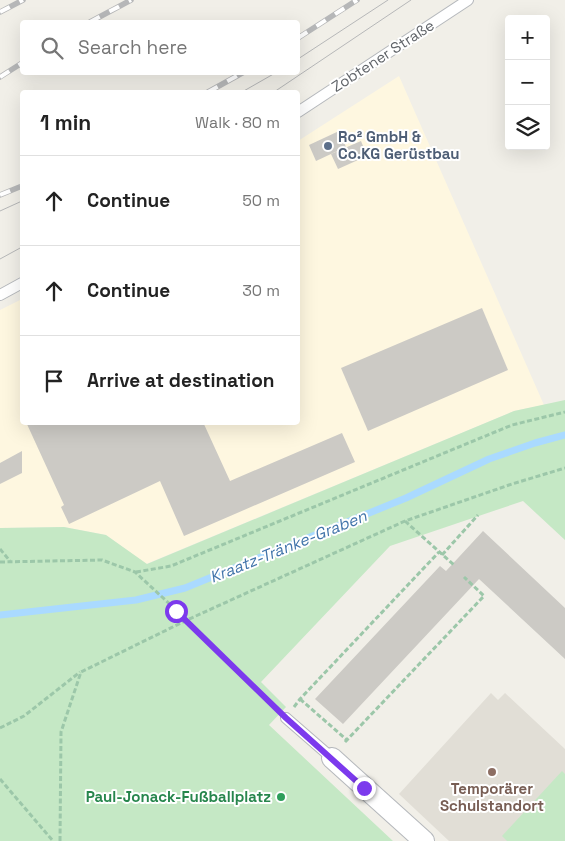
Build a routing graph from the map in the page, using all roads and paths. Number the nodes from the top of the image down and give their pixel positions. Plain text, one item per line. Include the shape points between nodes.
1 (468, 0) edge
2 (300, 111) edge
3 (20, 284) edge
4 (0, 295) edge
5 (565, 412) edge
6 (565, 468) edge
7 (478, 515) dead end
8 (405, 522) junction
9 (0, 549) edge
10 (440, 553) junction
11 (0, 562) edge
12 (10, 562) junction
13 (454, 565) dead end
14 (135, 572) junction
15 (464, 577) dead end
16 (186, 620) junction
17 (81, 672) junction
18 (300, 699) junction
19 (286, 718) junction
20 (0, 728) edge
21 (347, 740) junction
22 (332, 758) junction
23 (0, 780) edge
24 (53, 841) edge
25 (60, 841) edge
26 (424, 841) edge

1 - 2 lane, Zobtener Straße
3 - 4 lane
5 - 14 path via 512,425 170,566
6 - 8 path
7 - 10 path
8 - 10 path
8 - 16 path
9 - 12 path
10 - 13 path
10 - 18 path
11 - 12 path
12 - 14 path via 102,560
14 - 16 path
15 - 21 path via 484,596
16 - 17 path
16 - 19 path
17 - 20 path via 24,716
17 - 25 path via 61,732
18 - 19 path
18 - 21 path
19 - 22 lane
21 - 22 path
22 - 26 street
23 - 24 path

